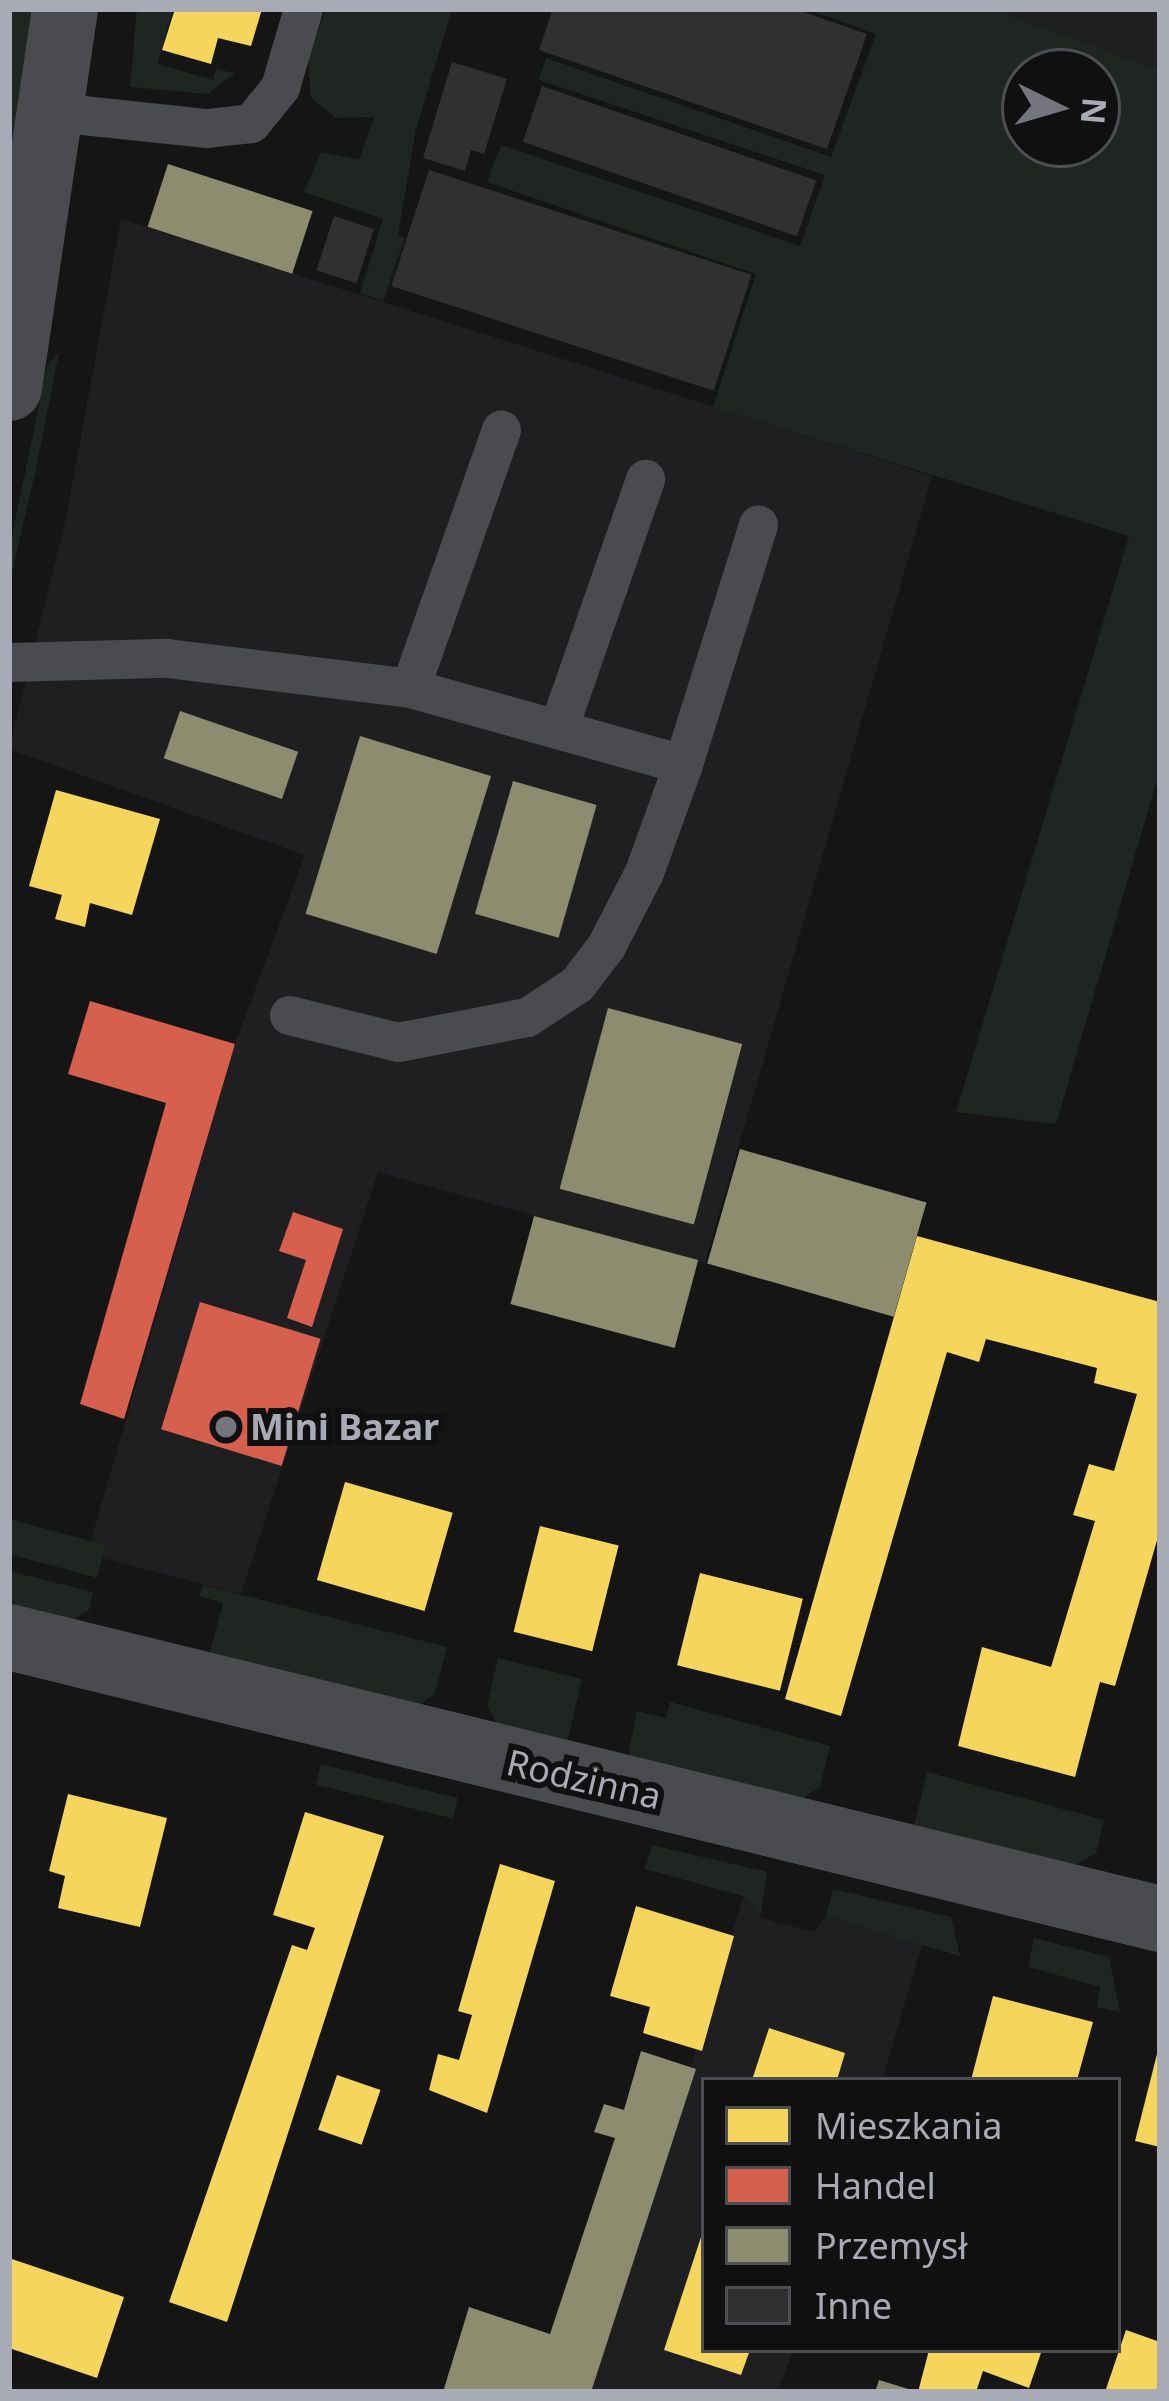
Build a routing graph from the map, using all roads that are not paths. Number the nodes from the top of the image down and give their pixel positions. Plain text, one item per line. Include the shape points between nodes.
1 (64, 9) edge
2 (303, 9) edge
3 (54, 112) junction
4 (9, 388) edge
5 (502, 430) dead end
6 (645, 479) dead end
7 (758, 524) dead end
8 (9, 662) edge
9 (410, 688) junction
10 (558, 729) junction
11 (683, 764) junction
12 (289, 1015) dead end
13 (9, 1637) edge
14 (1160, 1919) edge

1 - 3 street
2 - 3 lane via 280,87 251,123 207,128
3 - 4 street
5 - 9 lane
6 - 10 lane
7 - 11 lane
8 - 9 lane via 167,658
9 - 10 lane
10 - 11 lane
11 - 12 lane via 644,872 606,946 577,984 527,1017 398,1042
13 - 14 street, Rodzinna

